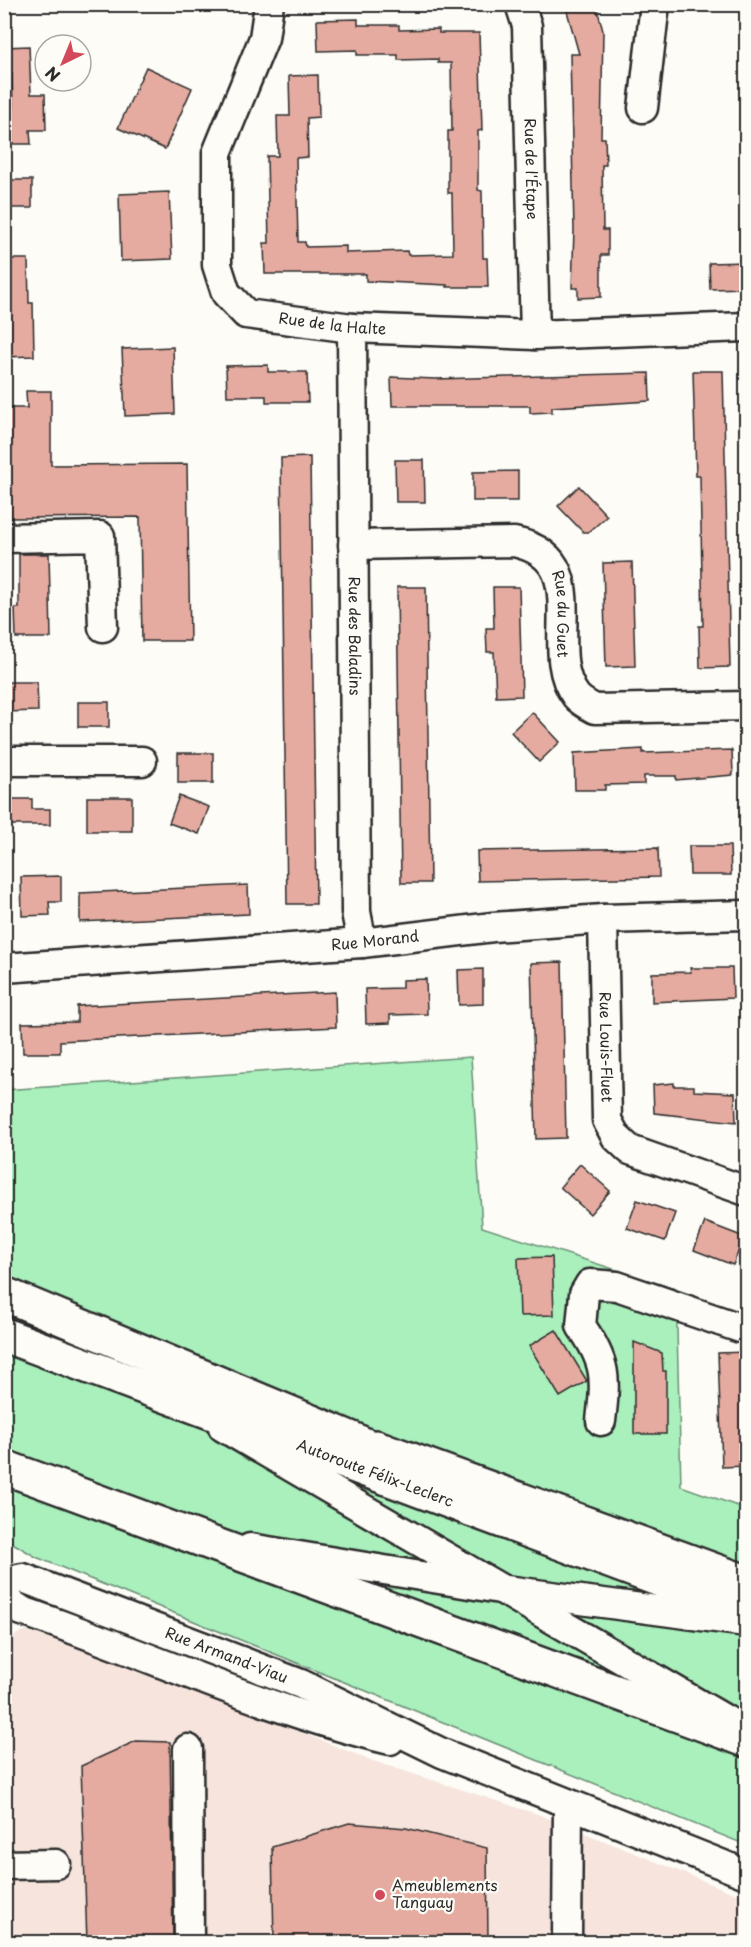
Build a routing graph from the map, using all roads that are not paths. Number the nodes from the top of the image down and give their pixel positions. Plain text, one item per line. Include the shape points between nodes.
1 (269, 4) edge
2 (520, 4) edge
3 (655, 4) edge
4 (643, 108) dead end
5 (747, 327) edge
6 (352, 328) junction
7 (535, 335) junction
8 (4, 538) edge
9 (353, 545) junction
10 (103, 627) dead end
11 (747, 706) edge
12 (4, 760) edge
13 (142, 761) dead end
14 (747, 915) edge
15 (603, 919) junction
16 (362, 943) junction
17 (4, 968) edge
18 (747, 1191) edge
19 (18, 1300) edge
20 (747, 1330) edge
21 (13, 1338) edge
22 (159, 1390) junction
23 (601, 1421) dead end
24 (350, 1438) junction
25 (4, 1467) edge
26 (214, 1542) junction
27 (615, 1563) junction
28 (4, 1582) edge
29 (747, 1582) edge
30 (506, 1590) junction
31 (4, 1599) edge
32 (747, 1612) edge
33 (747, 1622) edge
34 (747, 1732) edge
35 (747, 1740) edge
36 (188, 1749) dead end
37 (442, 1753) junction
38 (568, 1805) junction
39 (56, 1864) dead end
40 (4, 1865) edge
41 (747, 1874) edge
42 (189, 1942) edge
43 (567, 1942) edge

1 - 6 street, Rue de la Halte via 264,38 217,153 217,265 226,293 246,314
2 - 7 street, Rue de l'Étape via 527,26
3 - 4 street
5 - 7 street, Rue de la Halte
6 - 7 street, Rue de la Halte
6 - 9 street, Rue des Baladins
8 - 10 street via 100,536
9 - 11 street, Rue du Guet via 529,545 543,552 556,567 566,678 577,698 595,709
9 - 16 street, Rue des Baladins via 356,912
12 - 13 street
14 - 15 street, Rue Morand
15 - 16 street, Rue Morand
15 - 18 street, Rue Louis-Fluet via 607,1120 616,1137 630,1150
16 - 17 street, Rue Morand
19 - 24 highway
20 - 23 street via 617,1286 591,1284 584,1294 581,1326 599,1352 606,1384
21 - 22 highway, Autoroute Félix-Leclerc
22 - 27 highway, Autoroute Félix-Leclerc
22 - 30 street
24 - 27 highway
24 - 29 highway
25 - 26 highway
26 - 30 street
26 - 35 highway
27 - 32 highway, Autoroute Félix-Leclerc
28 - 37 street, Rue Armand-Viau via 23,1578 301,1684
30 - 33 street
30 - 34 street
31 - 37 street, Rue Armand-Viau via 22,1611 245,1695 342,1729
36 - 42 street
37 - 38 street, Rue Armand-Viau
38 - 41 street, Rue Armand-Viau
38 - 43 street
39 - 40 street

